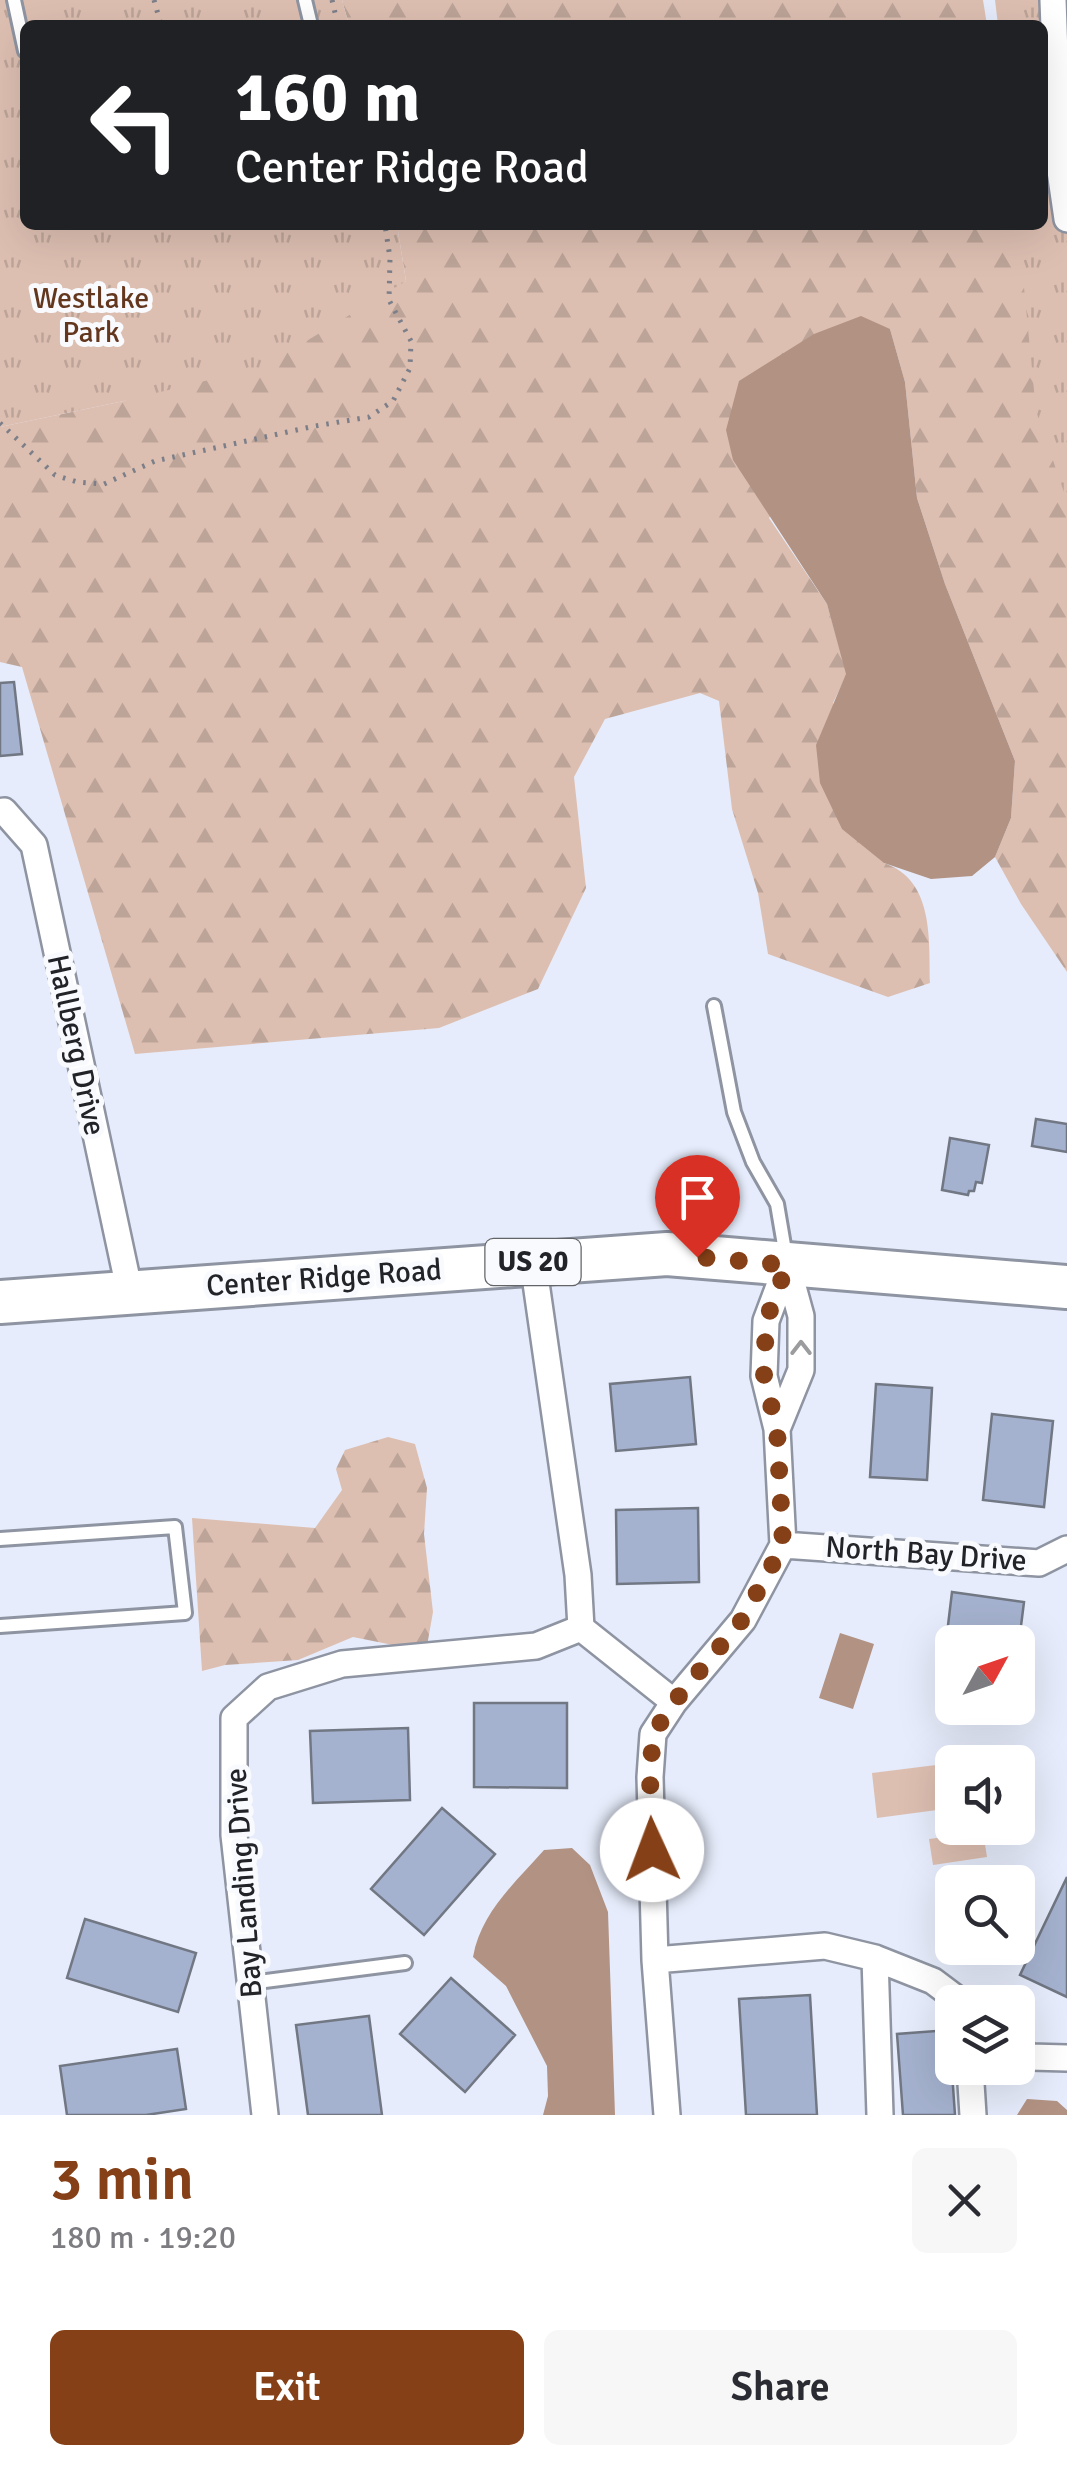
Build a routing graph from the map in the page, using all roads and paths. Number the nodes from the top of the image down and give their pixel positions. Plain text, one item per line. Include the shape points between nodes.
1 (14, 0) edge
2 (1052, 0) edge
3 (20, 28) edge
4 (1067, 219) edge
5 (386, 230) edge
6 (0, 423) edge
7 (0, 812) edge
8 (714, 1006) dead end
9 (533, 1262) junction
10 (787, 1265) junction
11 (1067, 1286) edge
12 (130, 1293) junction
13 (0, 1302) edge
14 (777, 1429) junction
15 (0, 1539) edge
16 (783, 1545) junction
17 (1067, 1549) edge
18 (0, 1626) edge
19 (581, 1628) junction
20 (674, 1702) junction
21 (875, 1958) junction
22 (655, 1960) junction
23 (405, 1964) dead end
24 (250, 1983) junction
25 (939, 1985) edge
26 (1035, 2057) edge
27 (1067, 2058) edge
28 (971, 2085) edge
29 (265, 2115) edge
30 (666, 2115) edge
31 (880, 2115) edge
32 (973, 2115) edge

1 - 3 lane
2 - 4 street
5 - 6 path via 389,300 411,342 410,368 393,401 369,417 155,461 104,484 55,475
7 - 12 street, Hallberg Drive via 34,844
8 - 10 lane via 734,1112 777,1204
9 - 10 main road, Center Ridge Road / US 20 via 667,1254
9 - 12 main road, Center Ridge Road / US 20
9 - 19 street
10 - 11 main road, Center Ridge Road / US 20
10 - 14 street via 766,1321 764,1376
14 -> 10 street via 801,1370 801,1316
12 - 13 main road, Center Ridge Road / US 20
14 - 16 street
15 - 18 lane via 176,1526 184,1613
16 - 17 street, North Bay Drive via 1039,1563
16 - 20 street via 742,1620
19 - 20 street
19 - 24 street, Bay Landing Drive via 536,1646 342,1664 268,1687 234,1718 234,1835
20 - 22 street via 653,1734
21 - 22 street via 825,1946
21 - 25 street
21 - 31 street
22 - 30 street
23 - 24 lane
24 - 29 street, Bay Landing Drive
26 - 27 street
28 - 32 street

